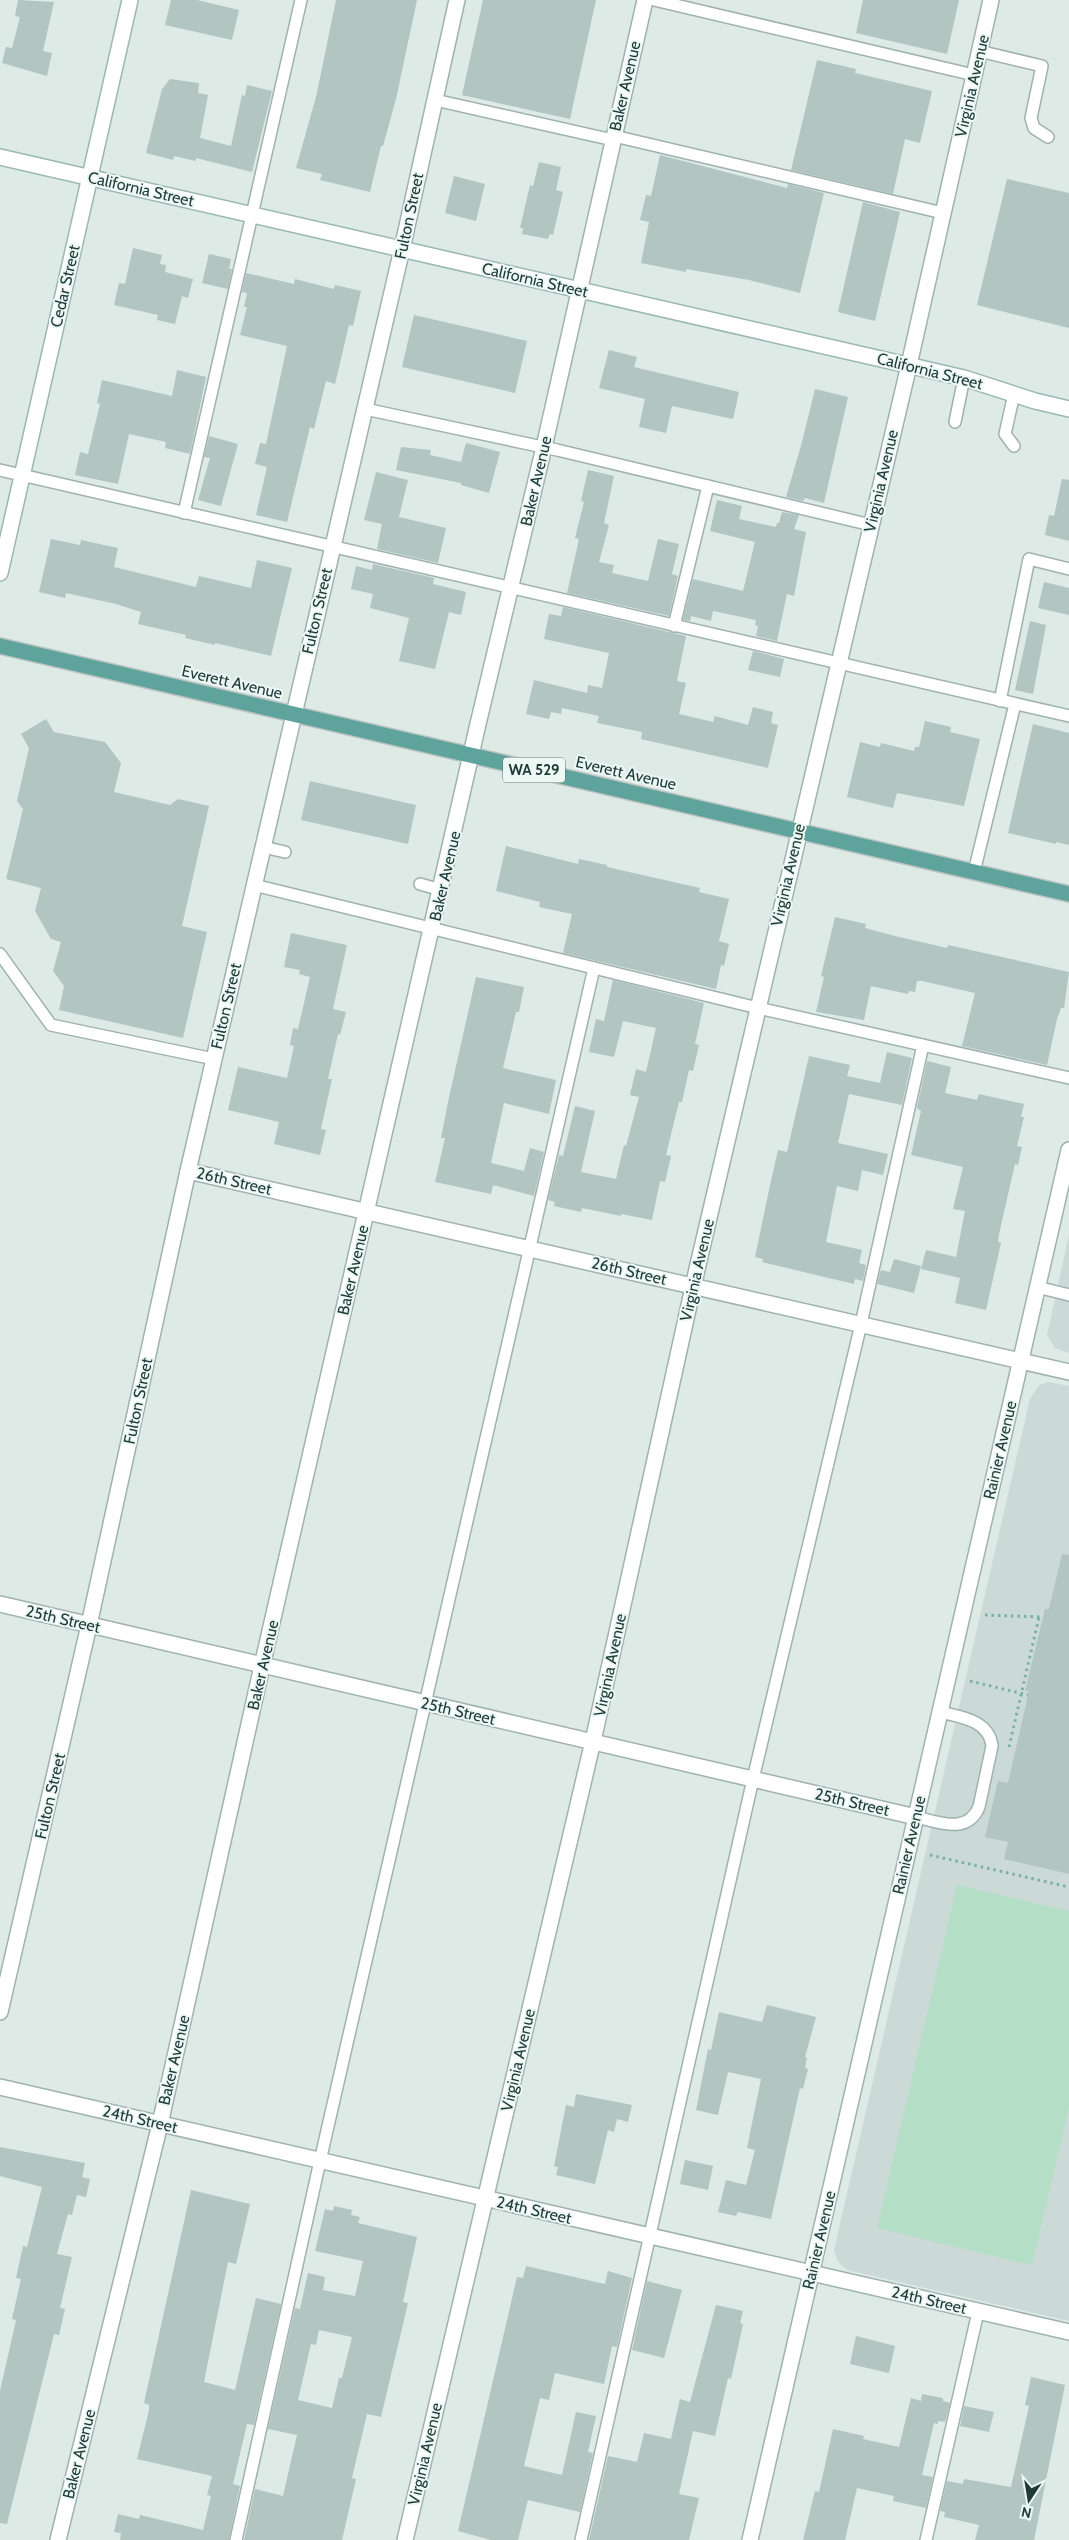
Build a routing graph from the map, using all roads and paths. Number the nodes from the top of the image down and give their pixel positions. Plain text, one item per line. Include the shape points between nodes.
1 (130, 0) edge
2 (301, 0) edge
3 (456, 0) edge
4 (645, 0) edge
5 (654, 0) edge
6 (991, 0) edge
7 (979, 51) junction
8 (974, 75) junction
9 (435, 100) junction
10 (1048, 137) dead end
11 (614, 138) junction
12 (0, 157) edge
13 (89, 177) junction
14 (943, 213) junction
15 (251, 214) junction
16 (402, 249) junction
17 (580, 290) junction
18 (909, 365) junction
19 (964, 378) junction
20 (1014, 394) junction
21 (365, 409) junction
22 (1069, 409) edge
23 (955, 422) dead end
24 (1014, 446) dead end
25 (544, 448) junction
26 (0, 470) edge
27 (22, 476) junction
28 (708, 486) junction
29 (184, 513) junction
30 (871, 525) junction
31 (332, 547) junction
32 (1069, 569) edge
33 (0, 573) edge
34 (511, 588) junction
35 (674, 626) junction
36 (0, 646) edge
37 (838, 664) junction
38 (1000, 701) junction
39 (1015, 704) junction
40 (293, 714) junction
41 (1069, 716) edge
42 (471, 756) junction
43 (799, 831) junction
44 (263, 847) junction
45 (285, 852) dead end
46 (974, 872) junction
47 (420, 884) dead end
48 (254, 885) junction
49 (442, 890) junction
50 (1069, 894) edge
51 (432, 929) junction
52 (0, 954) edge
53 (594, 968) junction
54 (758, 1008) junction
55 (923, 1045) junction
56 (214, 1060) junction
57 (1069, 1078) edge
58 (1069, 1150) edge
59 (188, 1170) junction
60 (366, 1211) junction
61 (531, 1249) junction
62 (693, 1286) junction
63 (1037, 1288) junction
64 (1069, 1295) edge
65 (861, 1324) junction
66 (1020, 1361) junction
67 (1069, 1372) edge
68 (0, 1604) edge
69 (985, 1614) dead end
70 (89, 1625) junction
71 (262, 1666) junction
72 (970, 1681) dead end
73 (1022, 1694) junction
74 (1028, 1695) dead end
75 (426, 1704) junction
76 (940, 1712) junction
77 (593, 1741) junction
78 (1008, 1755) dead end
79 (753, 1778) junction
80 (916, 1817) junction
81 (930, 1855) dead end
82 (1069, 1887) edge
83 (0, 2012) edge
84 (0, 2087) edge
85 (160, 2124) junction
86 (320, 2161) junction
87 (485, 2198) junction
88 (650, 2236) junction
89 (811, 2273) junction
90 (978, 2312) junction
91 (1069, 2332) edge
92 (58, 2540) edge
93 (236, 2540) edge
94 (405, 2540) edge
95 (581, 2540) edge
96 (750, 2540) edge
97 (926, 2540) edge

1 - 13 street, Cedar Street
2 - 15 lane
3 - 9 street, Fulton Street
4 - 11 street, Baker Avenue
5 - 8 lane
6 - 7 street, Virginia Avenue
7 - 8 street, Virginia Avenue
7 - 10 lane via 1042,66 1031,118 1034,128
8 - 14 street, Virginia Avenue
9 - 11 lane
9 - 16 street, Fulton Street
11 - 14 lane
11 - 17 street, Baker Avenue
12 - 13 street, California Street
13 - 15 street, California Street
13 - 27 street, Cedar Street
14 - 18 street, Virginia Avenue
15 - 16 street, California Street
15 - 29 lane
16 - 17 street, California Street
16 - 21 street, Fulton Street
17 - 18 street, California Street
17 - 25 street, Baker Avenue
18 - 19 street, California Street
18 - 30 street, Virginia Avenue
19 - 20 street, California Street
19 - 23 lane
20 - 22 street, California Street
20 - 24 lane via 1005,434
21 - 25 lane
21 - 31 street, Fulton Street
25 - 28 lane
25 - 34 street, Baker Avenue
26 - 27 lane
27 - 29 lane
27 - 33 street, Cedar Street
28 - 30 lane
28 - 35 lane
29 - 31 lane
30 - 37 street, Virginia Avenue
31 - 34 lane
31 - 40 street, Fulton Street
32 - 38 lane via 1029,559
34 - 35 lane
34 - 42 street, Baker Avenue
35 - 37 lane
36 - 40 main road, Everett Avenue / WA 529
37 - 38 lane
37 - 43 street, Virginia Avenue
38 - 39 lane
39 - 41 lane
39 - 46 lane
40 - 42 main road, Everett Avenue / WA 529
40 - 44 street, Fulton Street
42 - 43 main road, Everett Avenue / WA 529
42 - 49 street, Baker Avenue
43 - 46 main road, Everett Avenue / WA 529
43 - 54 street, Virginia Avenue
44 - 45 lane
44 - 48 street, Fulton Street
46 - 50 main road, Everett Avenue / WA 529
47 - 49 lane
48 - 51 lane
48 - 56 street, Fulton Street
49 - 51 street, Baker Avenue
51 - 53 lane
51 - 60 street, Baker Avenue
52 - 56 lane via 51,1025
53 - 54 lane
53 - 61 lane
54 - 55 lane
54 - 62 street, Virginia Avenue
55 - 57 lane
55 - 65 lane
56 - 59 street, Fulton Street
58 - 63 street, Rainier Avenue
59 - 60 street, 26th Street
59 - 70 street, Fulton Street
60 - 61 street, 26th Street
60 - 71 street, Baker Avenue
61 - 62 street, 26th Street
61 - 75 lane
62 - 65 street, 26th Street
62 - 77 street, Virginia Avenue
63 - 64 lane
63 - 66 street, Rainier Avenue
65 - 66 street, 26th Street
65 - 79 lane
66 - 67 street, 26th Street
66 - 76 street, Rainier Avenue
68 - 70 street, 25th Street
69 - 73 path via 1041,1617
70 - 71 street, 25th Street
70 - 83 street, Fulton Street
71 - 75 street, 25th Street
71 - 85 street, Baker Avenue
72 - 73 path
73 - 74 path
73 - 78 path
75 - 77 street, 25th Street
75 - 86 lane
76 - 80 street, Rainier Avenue
76 - 80 lane via 976,1722 986,1729 991,1739 979,1807 968,1822 958,1825
77 - 79 street, 25th Street
77 - 87 street, Virginia Avenue
79 - 80 street, 25th Street
79 - 88 lane
80 - 89 street, Rainier Avenue
81 - 82 path
84 - 85 street, 24th Street
85 - 86 street, 24th Street
85 - 92 street, Baker Avenue
86 - 87 street, 24th Street
86 - 93 lane
87 - 88 street, 24th Street
87 - 94 street, Virginia Avenue
88 - 89 street, 24th Street
88 - 95 lane
89 - 90 street, 24th Street
89 - 96 street, Rainier Avenue
90 - 91 street, 24th Street
90 - 97 lane

